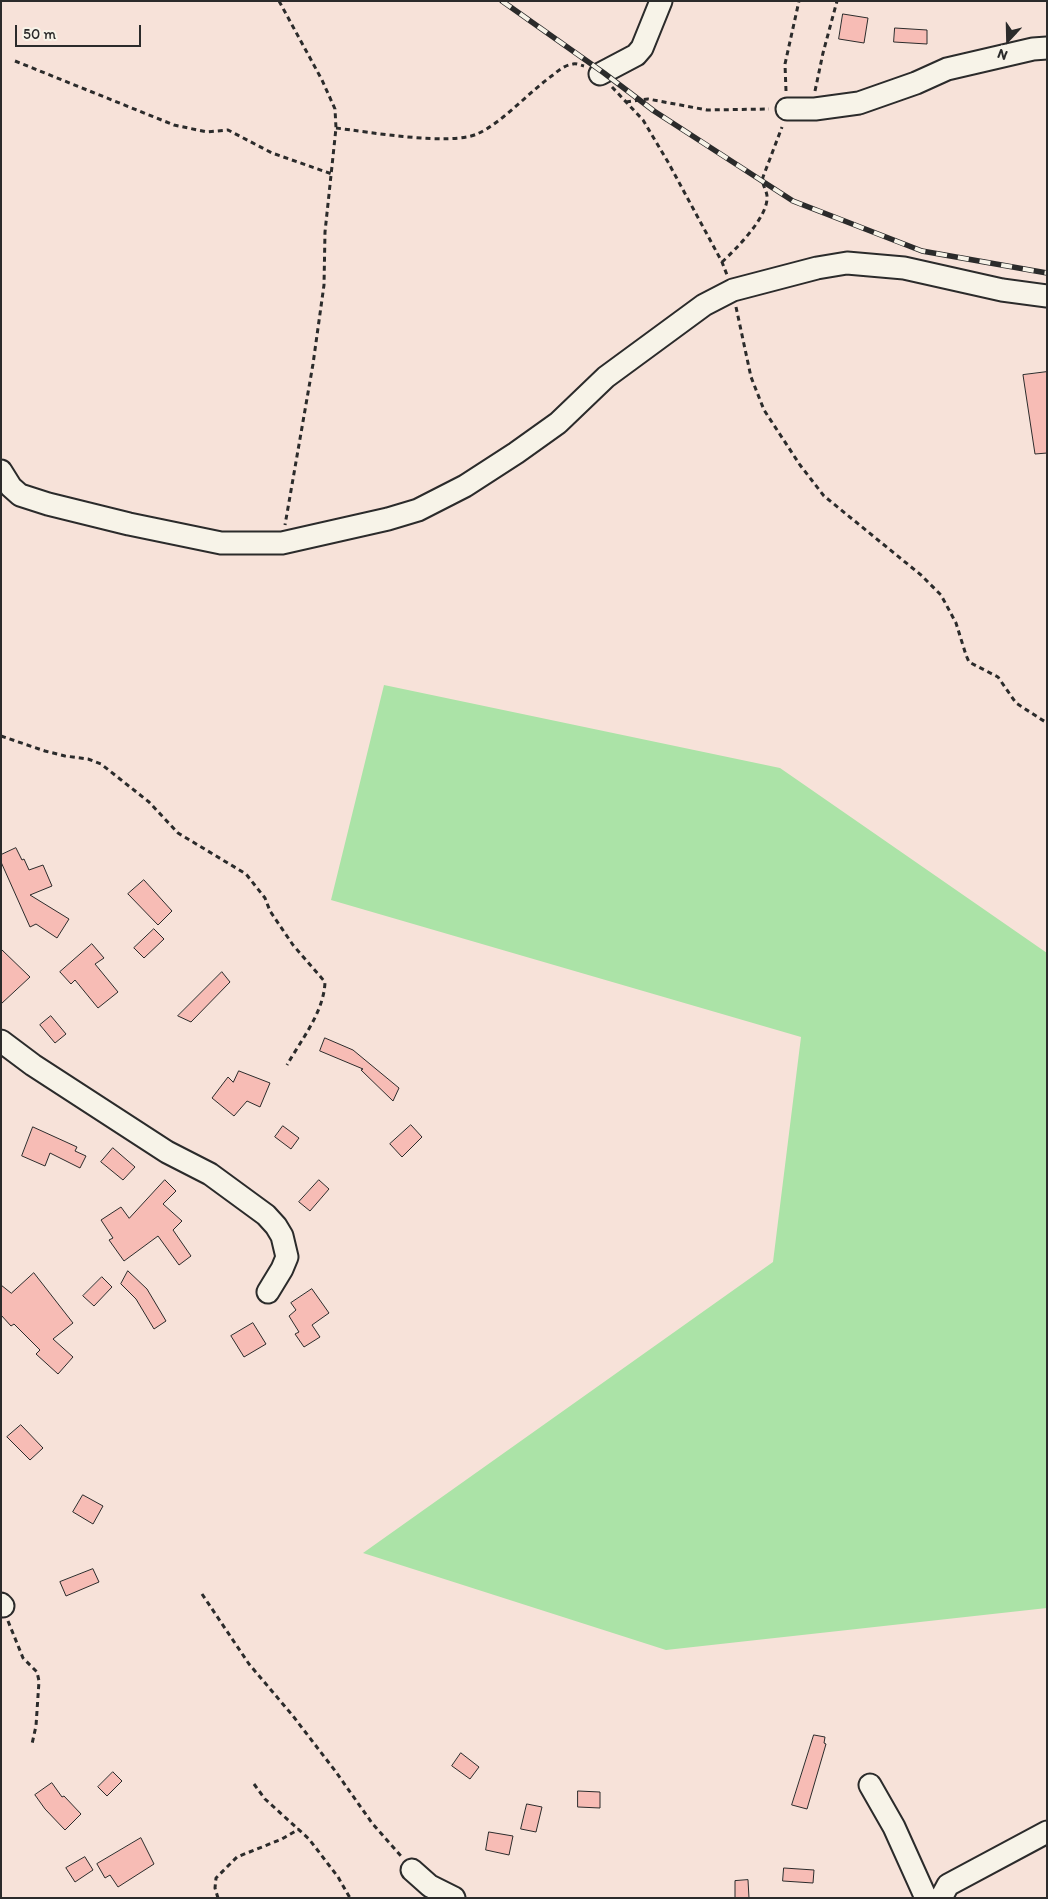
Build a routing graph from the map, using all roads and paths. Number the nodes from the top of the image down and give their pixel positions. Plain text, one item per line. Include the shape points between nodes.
1 (279, 1) edge
2 (661, 1) edge
3 (799, 1) edge
4 (838, 1) edge
5 (1047, 48) edge
6 (15, 61) dead end
7 (600, 74) junction
8 (626, 102) junction
9 (787, 109) junction
10 (815, 109) junction
11 (336, 128) junction
12 (332, 174) junction
13 (722, 262) junction
14 (733, 290) junction
15 (1047, 296) edge
16 (1, 471) edge
17 (282, 542) junction
18 (1047, 723) edge
19 (1, 736) edge
20 (1, 1041) edge
21 (287, 1065) dead end
22 (268, 1292) dead end
23 (202, 1594) dead end
24 (2, 1605) edge
25 (32, 1744) dead end
26 (254, 1784) dead end
27 (870, 1785) dead end
28 (299, 1829) junction
29 (1047, 1832) edge
30 (412, 1870) joint
31 (922, 1890) edge
32 (945, 1891) edge
33 (218, 1898) edge
34 (350, 1898) edge
35 (454, 1898) edge

1 - 11 path via 332,102
2 - 7 street via 642,48 636,55
3 - 9 path via 785,64
4 - 10 path via 818,72
5 - 10 street via 947,69 859,103
6 - 12 path via 174,125 198,131 233,131 272,153
7 - 8 path
7 - 11 path via 574,63 564,66 505,115 477,134 460,138 394,136
8 - 9 path via 648,99 707,110
8 - 13 path via 643,120
9 - 10 street
9 - 13 path via 762,181 767,202 754,227
11 - 12 path
12 - 17 path via 322,301
13 - 14 path
14 - 15 street via 847,263 904,268 1002,290
14 - 17 street via 704,304 606,378 558,423 465,486 418,510 388,520
14 - 18 path via 750,377 764,410 800,465 824,496 941,595 956,623 970,662 998,678 1016,703
16 - 17 street via 20,495 48,504 221,544
19 - 21 path via 45,751 101,764 149,802 178,833 246,874 265,898 292,945 325,982 315,1017
20 - 22 street via 32,1065 167,1152 210,1174 266,1216 282,1236 286,1257
23 - 30 path via 249,1664
24 - 25 path via 23,1658 37,1672 39,1681
26 - 28 path
27 - 31 street
28 - 33 path via 237,1857 216,1878
28 - 34 path via 338,1877
29 - 32 street
30 - 35 street via 430,1886
31 - 32 street

